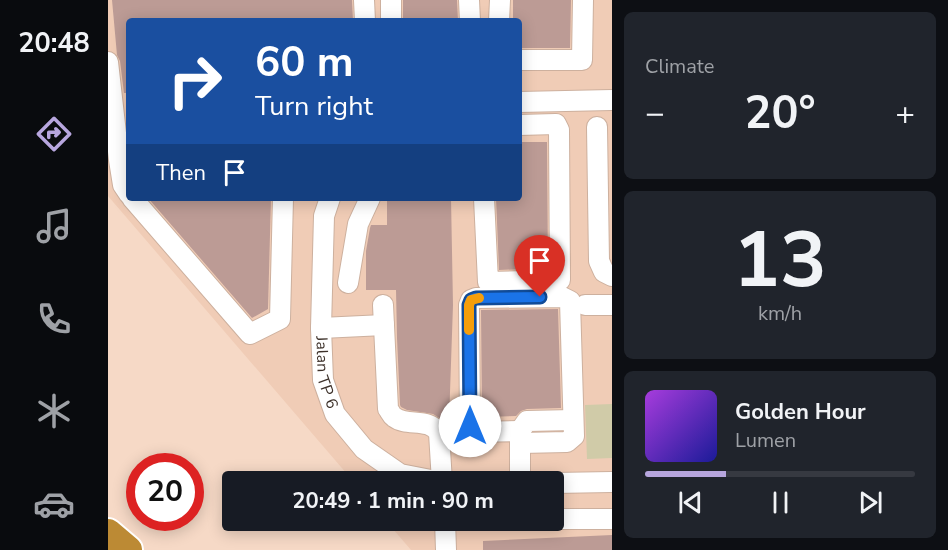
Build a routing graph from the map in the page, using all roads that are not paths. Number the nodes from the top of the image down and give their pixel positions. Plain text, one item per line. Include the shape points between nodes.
1 (364, 0) edge
2 (391, 0) edge
3 (470, 0) edge
4 (500, 0) edge
5 (583, 0) edge
6 (365, 18) edge
7 (391, 18) edge
8 (470, 18) edge
9 (499, 18) edge
10 (522, 60) edge
11 (108, 62) edge
12 (612, 100) edge
13 (522, 102) edge
14 (522, 125) edge
15 (597, 127) dead end
16 (126, 190) edge
17 (135, 201) edge
18 (283, 201) edge
19 (329, 201) edge
20 (368, 201) edge
21 (484, 201) edge
22 (612, 276) edge
23 (348, 283) dead end
24 (383, 305) dead end
25 (585, 305) dead end
26 (612, 305) edge
27 (384, 325) junction
28 (321, 328) junction
29 (520, 437) junction
30 (396, 471) edge
31 (441, 471) edge
32 (520, 471) edge
33 (564, 483) edge
34 (612, 483) edge
35 (564, 519) edge
36 (612, 519) edge
37 (445, 531) edge
38 (108, 533) edge
39 (128, 550) edge
40 (446, 550) edge

1 - 6 street
2 - 7 street
3 - 8 street
4 - 9 street
5 - 10 street via 582,60
11 - 16 street
12 - 13 street
14 - 21 street via 556,124 560,130 560,280 488,282
15 - 22 street via 599,261 604,272
17 - 18 street via 250,334 280,319
19 - 28 street, Jalan TP 6 via 324,216
20 - 23 street via 358,224
24 - 27 street
25 - 26 street
27 - 28 street
27 - 31 street via 388,409 394,417 436,428
28 - 30 street, Jalan TP 6 via 323,380 335,414 364,448
29 - 29 street via 471,430 469,305 476,298 562,297 570,301 573,420 527,421
29 - 32 street
33 - 34 street
35 - 36 street
37 - 40 street
38 - 39 highway

